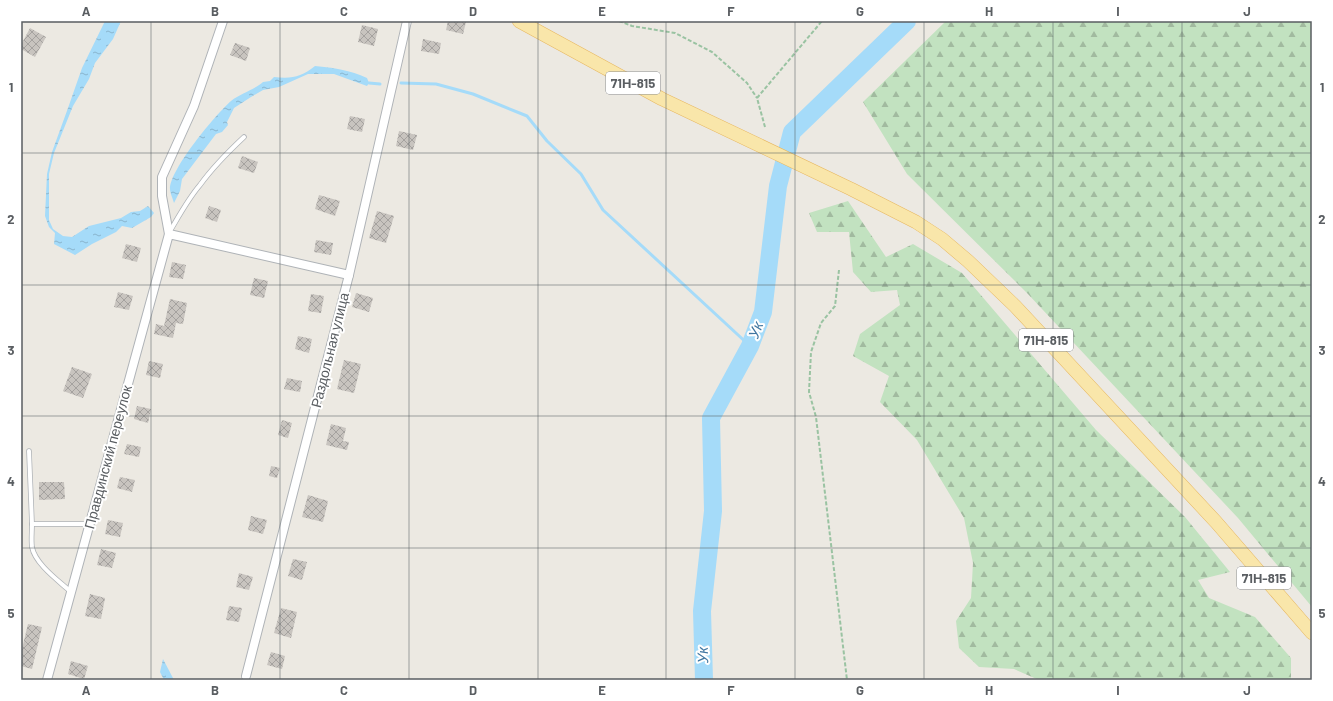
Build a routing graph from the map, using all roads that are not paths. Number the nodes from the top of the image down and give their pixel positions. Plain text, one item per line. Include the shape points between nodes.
1 (223, 21) edge
2 (406, 21) edge
3 (519, 21) edge
4 (244, 137) dead end
5 (169, 234) junction
6 (349, 275) junction
7 (29, 451) dead end
8 (32, 524) junction
9 (90, 524) junction
10 (71, 592) junction
11 (1312, 633) edge
12 (246, 676) dead end
13 (47, 680) edge

1 - 5 street, Правдинский переулок via 194,106 162,177 162,196
2 - 6 street, Раздольная улица
3 - 11 main road, 71Н-815 via 662,99 851,189 916,222 942,239 968,260 1015,306 1216,522
4 - 5 lane via 200,184
5 - 6 street
5 - 9 street, Правдинский переулок
6 - 12 street, Раздольная улица
7 - 8 lane
8 - 9 lane
8 - 10 lane via 32,547 37,559
9 - 10 street, Правдинский переулок
10 - 13 street, Правдинский переулок

